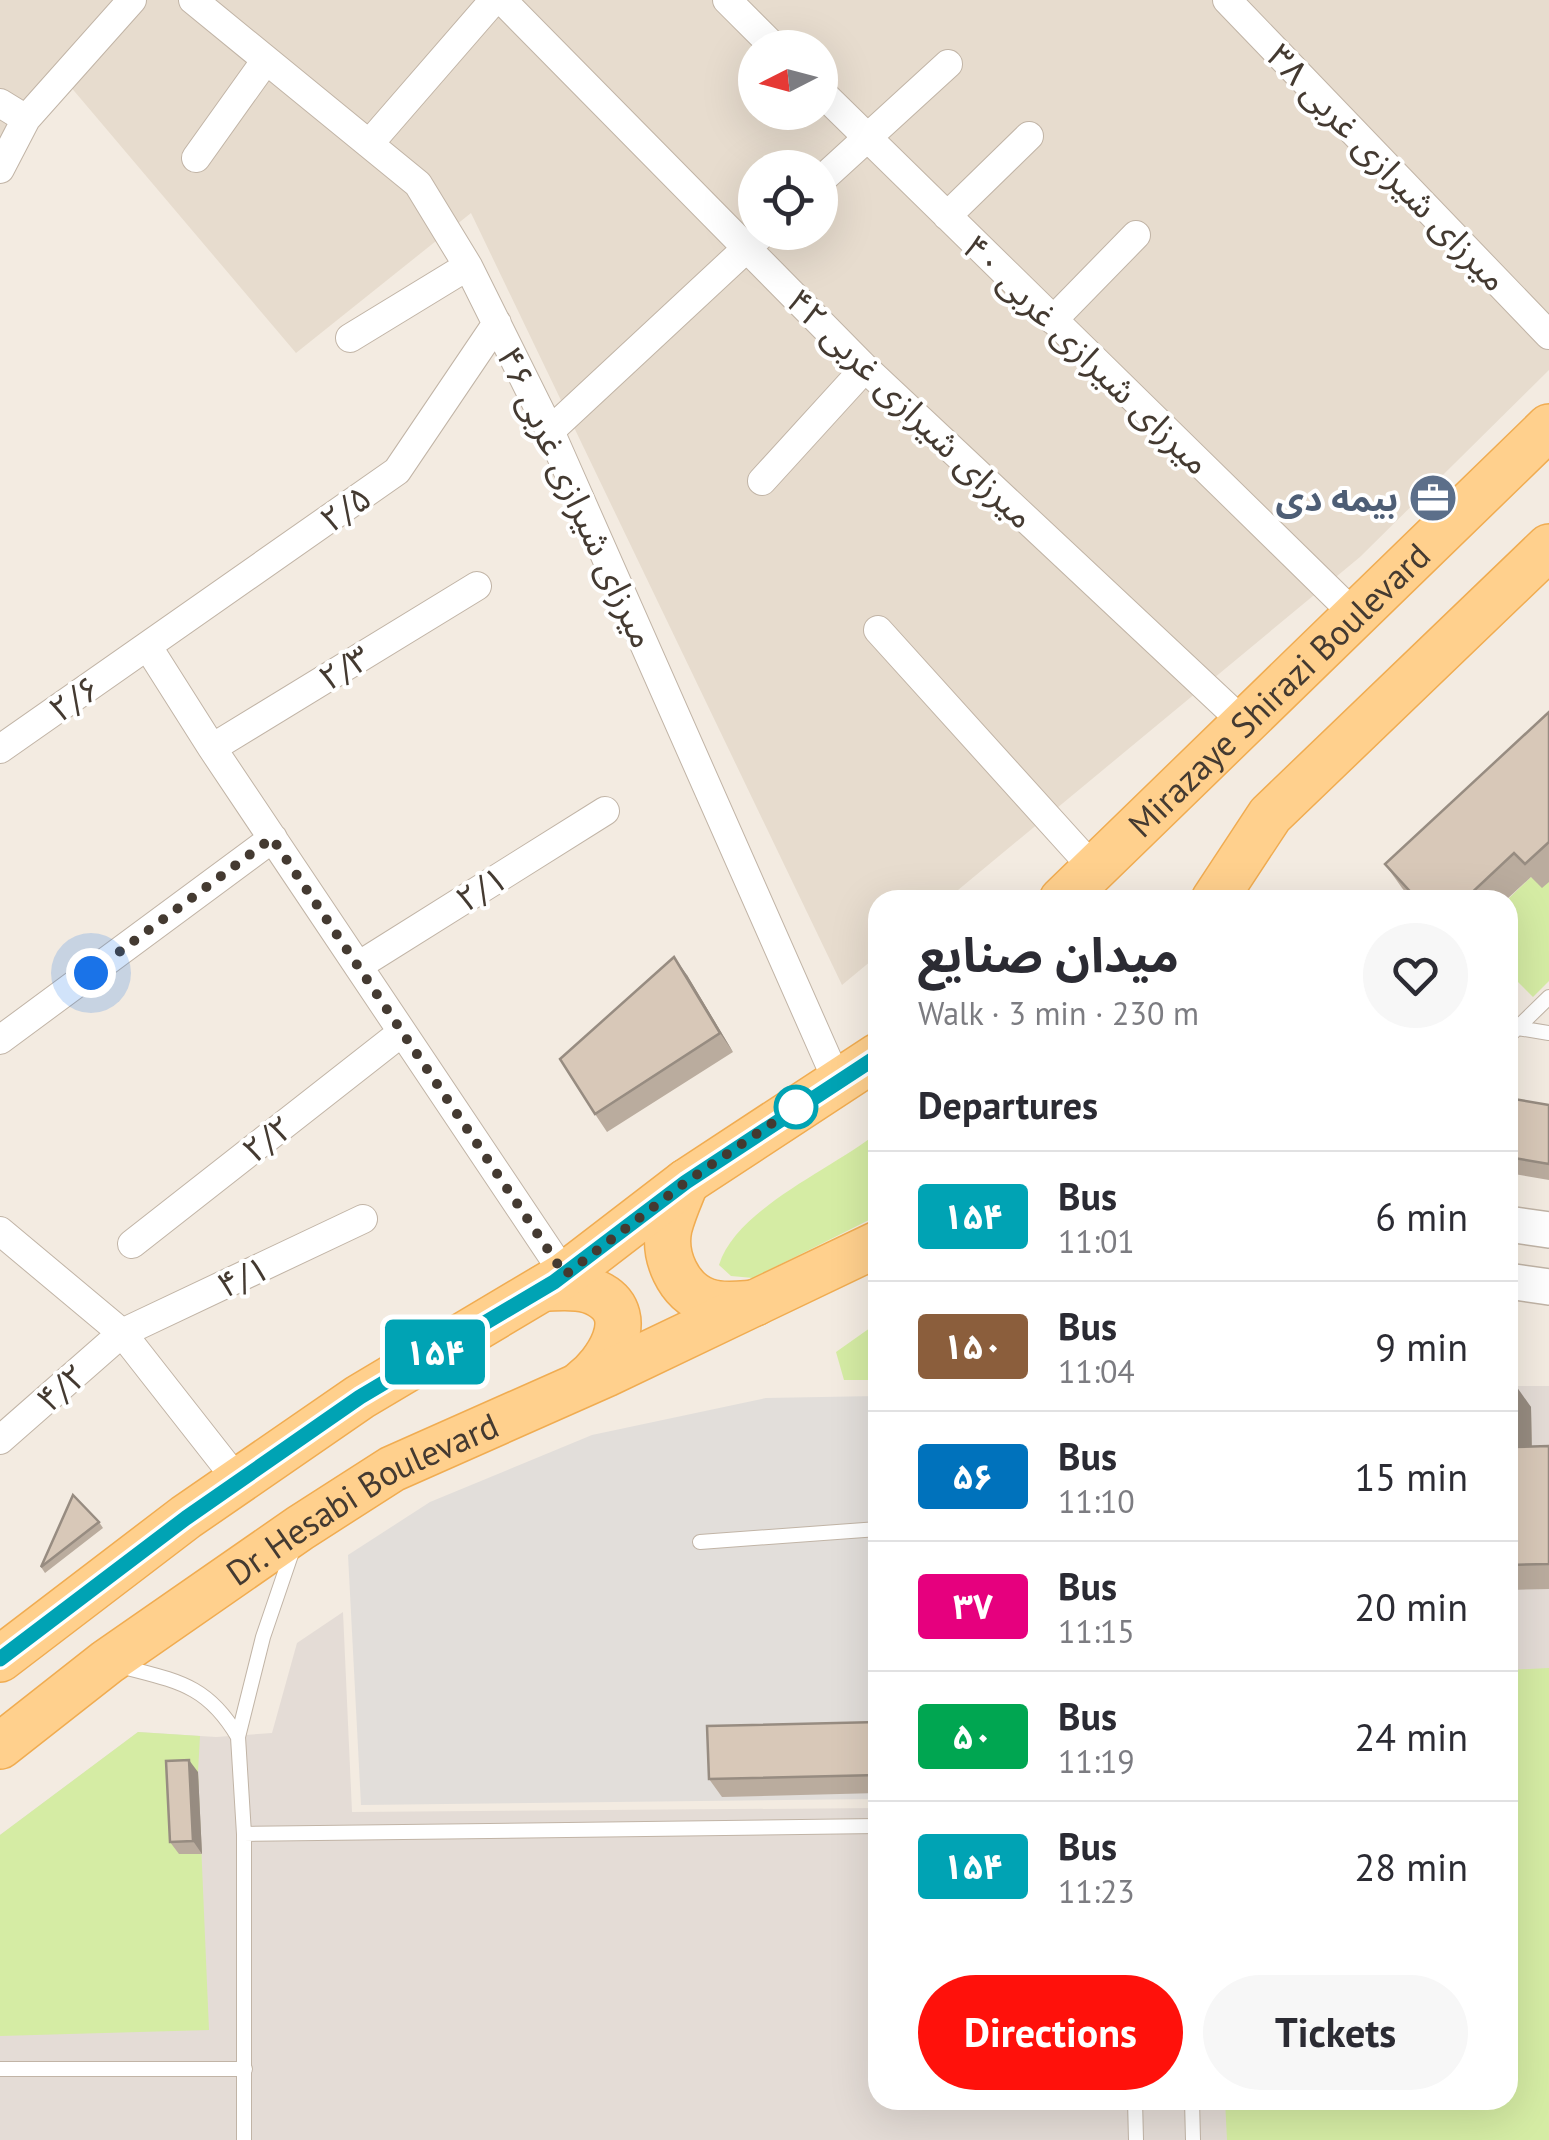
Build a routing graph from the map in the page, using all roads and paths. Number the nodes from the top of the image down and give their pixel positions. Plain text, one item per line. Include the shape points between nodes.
1 (132, 0) edge
2 (193, 0) edge
3 (494, 0) edge
4 (502, 0) edge
5 (727, 0) edge
6 (1227, 0) edge
7 (758, 30) edge
8 (266, 60) junction
9 (948, 64) dead end
10 (0, 103) edge
11 (838, 109) edge
12 (26, 118) junction
13 (1029, 136) dead end
14 (867, 137) junction
15 (369, 144) junction
16 (196, 158) dead end
17 (838, 164) edge
18 (0, 168) edge
19 (947, 216) junction
20 (738, 224) edge
21 (1136, 236) dead end
22 (744, 250) edge
23 (764, 250) edge
24 (468, 266) junction
25 (1053, 320) junction
26 (497, 323) junction
27 (1549, 334) edge
28 (350, 338) dead end
29 (865, 368) junction
30 (1549, 427) edge
31 (550, 431) junction
32 (762, 482) dead end
33 (1549, 547) edge
34 (477, 586) dead end
35 (1355, 616) junction
36 (878, 630) dead end
37 (148, 648) junction
38 (1244, 723) junction
39 (212, 748) junction
40 (0, 749) edge
41 (605, 810) dead end
42 (272, 838) junction
43 (1078, 885) edge
44 (1221, 890) edge
45 (358, 966) junction
46 (1549, 997) edge
47 (1518, 1027) edge
48 (1518, 1032) edge
49 (401, 1033) junction
50 (1549, 1034) edge
51 (0, 1040) edge
52 (868, 1063) edge
53 (838, 1084) junction
54 (686, 1182) junction
55 (363, 1219) dead end
56 (1518, 1225) edge
57 (1549, 1230) edge
58 (0, 1231) edge
59 (132, 1244) dead end
60 (868, 1249) edge
61 (554, 1282) junction
62 (1518, 1282) edge
63 (1549, 1287) edge
64 (756, 1303) junction
65 (122, 1334) junction
66 (577, 1387) junction
67 (299, 1439) junction
68 (0, 1440) edge
69 (238, 1481) junction
70 (342, 1502) junction
71 (300, 1528) junction
72 (868, 1529) edge
73 (700, 1542) dead end
74 (0, 1658) edge
75 (107, 1662) junction
76 (238, 1737) junction
77 (0, 1746) edge
78 (868, 1826) edge
79 (244, 1834) junction
80 (0, 2069) edge
81 (245, 2069) junction
82 (1135, 2110) edge
83 (1192, 2110) edge
84 (244, 2140) edge
85 (1136, 2140) edge
86 (1193, 2140) edge

1 - 12 street
2 - 8 street, میرزای شیرازی غربی ۴۶
3 - 15 street
4 - 20 street, میرزای شیرازی غربی ۴۲
5 - 7 street
6 - 27 street, میرزای شیرازی غربی ۳۸
8 - 15 street, میرزای شیرازی غربی ۴۶
8 - 16 street
9 - 14 street
10 - 12 street
11 - 14 street, میرزای شیرازی غربی ۴۰
12 - 18 street
13 - 19 street
14 - 17 street
14 - 19 street, میرزای شیرازی غربی ۴۰
15 - 24 street, میرزای شیرازی غربی ۴۶ via 418,184
19 - 25 street, میرزای شیرازی غربی ۴۰
21 - 25 street
22 - 31 street
23 - 29 street, میرزای شیرازی غربی ۴۲
24 - 26 street, میرزای شیرازی غربی ۴۶
24 - 28 street
25 - 35 street, میرزای شیرازی غربی ۴۰
26 - 31 street, میرزای شیرازی غربی ۴۶
26 - 37 street, ۲/۵ via 397,471
29 - 32 street
29 - 38 street, میرزای شیرازی غربی ۴۲
30 - 35 main road, Mirazaye Shirazi Boulevard
31 - 53 street, میرزای شیرازی غربی ۴۶
33 - 44 main road via 1270,816
34 - 39 street, ۲/۳
35 - 38 main road, Mirazaye Shirazi Boulevard
36 - 43 street
37 - 39 street
37 - 40 street, ۲/۶
38 - 43 main road, Mirazaye Shirazi Boulevard
39 - 42 street
41 - 45 street, ۲/۱
42 - 45 street
42 - 51 street
45 - 49 street
46 - 47 lane
48 - 50 lane
49 - 59 street, ۲/۲
49 - 61 street
52 - 53 main road
53 - 54 main road
54 - 61 main road
54 - 64 main road via 669,1229 673,1269 705,1301
55 - 65 street, ۴/۱
56 - 57 street
58 - 65 street
60 - 64 main road, Dr. Hesabi Boulevard
61 - 66 main road via 590,1290 613,1311 612,1351
61 - 67 main road
62 - 63 street
64 - 66 main road, Dr. Hesabi Boulevard
65 - 68 street, ۴/۲
65 - 69 street
66 - 70 main road, Dr. Hesabi Boulevard via 392,1469
67 - 69 main road
67 - 70 main road
69 - 74 main road
70 - 71 main road, Dr. Hesabi Boulevard
71 - 75 main road, Dr. Hesabi Boulevard
71 - 76 lane
72 - 73 lane
75 - 76 lane via 201,1691
75 - 77 main road, Dr. Hesabi Boulevard
76 - 79 lane
78 - 79 lane
79 - 81 lane
80 - 81 lane
81 - 84 lane
82 - 85 lane
83 - 86 lane

